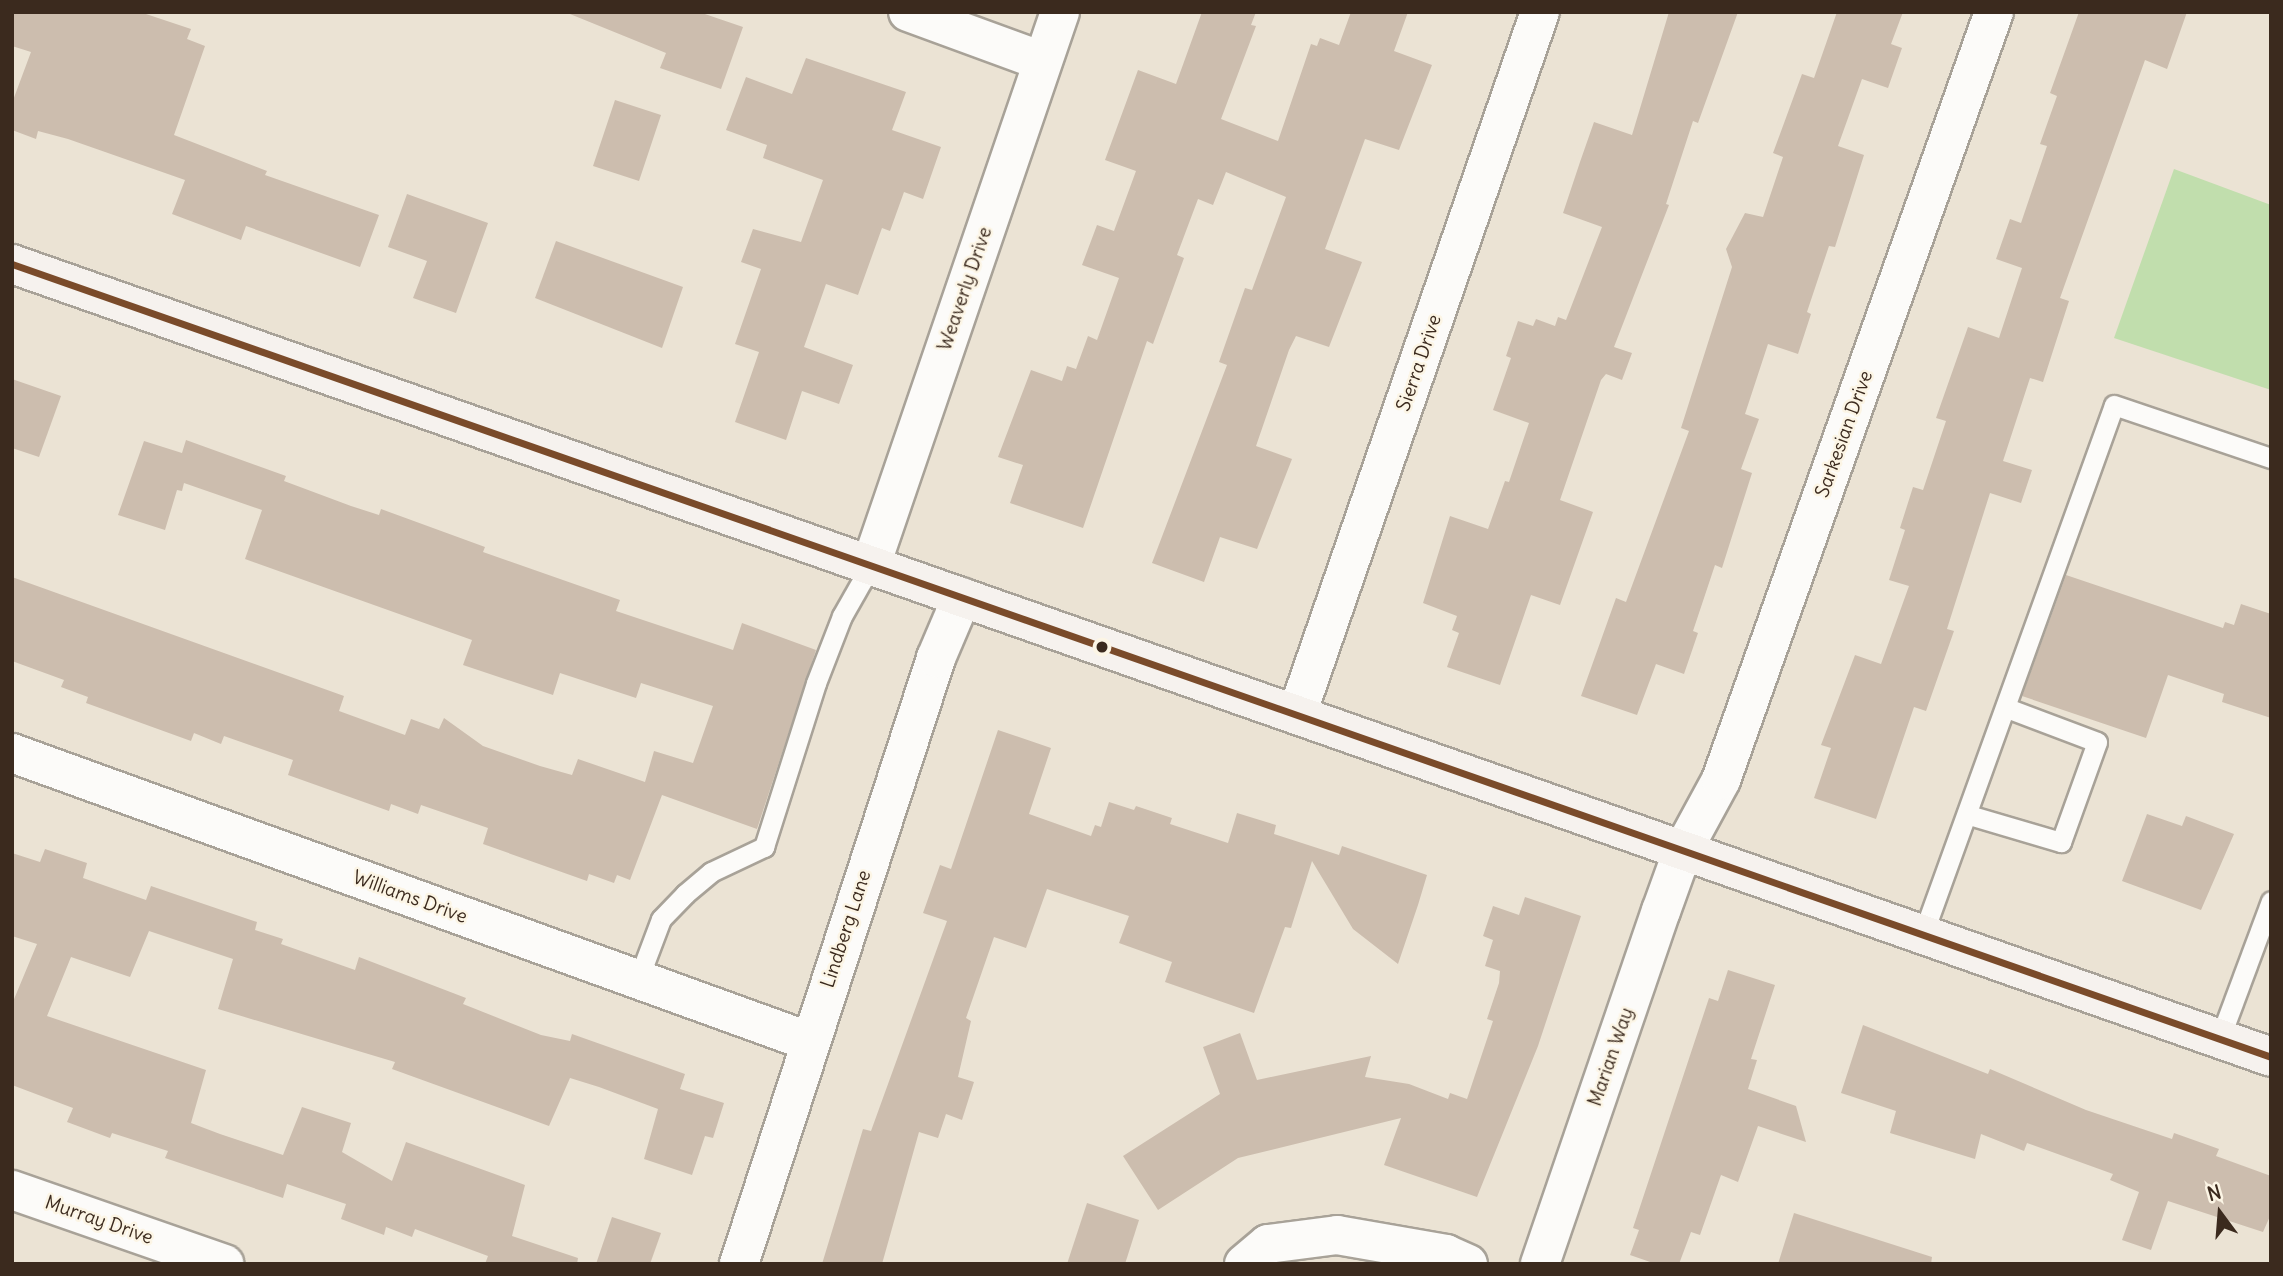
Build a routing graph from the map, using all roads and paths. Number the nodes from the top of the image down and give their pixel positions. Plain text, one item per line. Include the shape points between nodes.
1 (908, 12) edge
2 (1060, 12) edge
3 (1540, 12) edge
4 (1994, 12) edge
5 (1042, 61) junction
6 (12, 264) edge
7 (2271, 458) edge
8 (871, 565) junction
9 (962, 597) junction
10 (2007, 708) junction
11 (1297, 714) junction
12 (12, 753) edge
13 (1969, 815) junction
14 (1683, 850) junction
15 (2271, 901) edge
16 (1923, 934) junction
17 (638, 980) junction
18 (2220, 1038) junction
19 (808, 1041) junction
20 (2271, 1057) edge
21 (12, 1190) edge
22 (225, 1264) edge
23 (739, 1264) edge
24 (1244, 1264) edge
25 (1468, 1264) edge
26 (1540, 1264) edge

1 - 5 street
2 - 5 street, Weaverly Drive
3 - 11 street, Sierra Drive
4 - 14 street, Sarkesian Drive via 1717,792
5 - 8 street, Weaverly Drive
6 - 8 main road
7 - 10 lane via 2114,405
8 - 9 main road
8 - 17 lane via 842,616 820,672 764,847 711,872 661,919
9 - 11 main road
9 - 19 street, Lindberg Lane via 936,658
10 - 13 lane
10 - 13 lane via 2096,741 2061,842
11 - 14 main road
12 - 17 street, Williams Drive
13 - 16 lane
14 - 16 main road
14 - 26 street, Marian Way
15 - 18 lane
16 - 18 main road
17 - 19 street, Williams Drive
18 - 20 main road
19 - 23 street, Lindberg Lane
21 - 22 street, Murray Drive
24 - 25 street via 1268,1244 1337,1235 1446,1254

